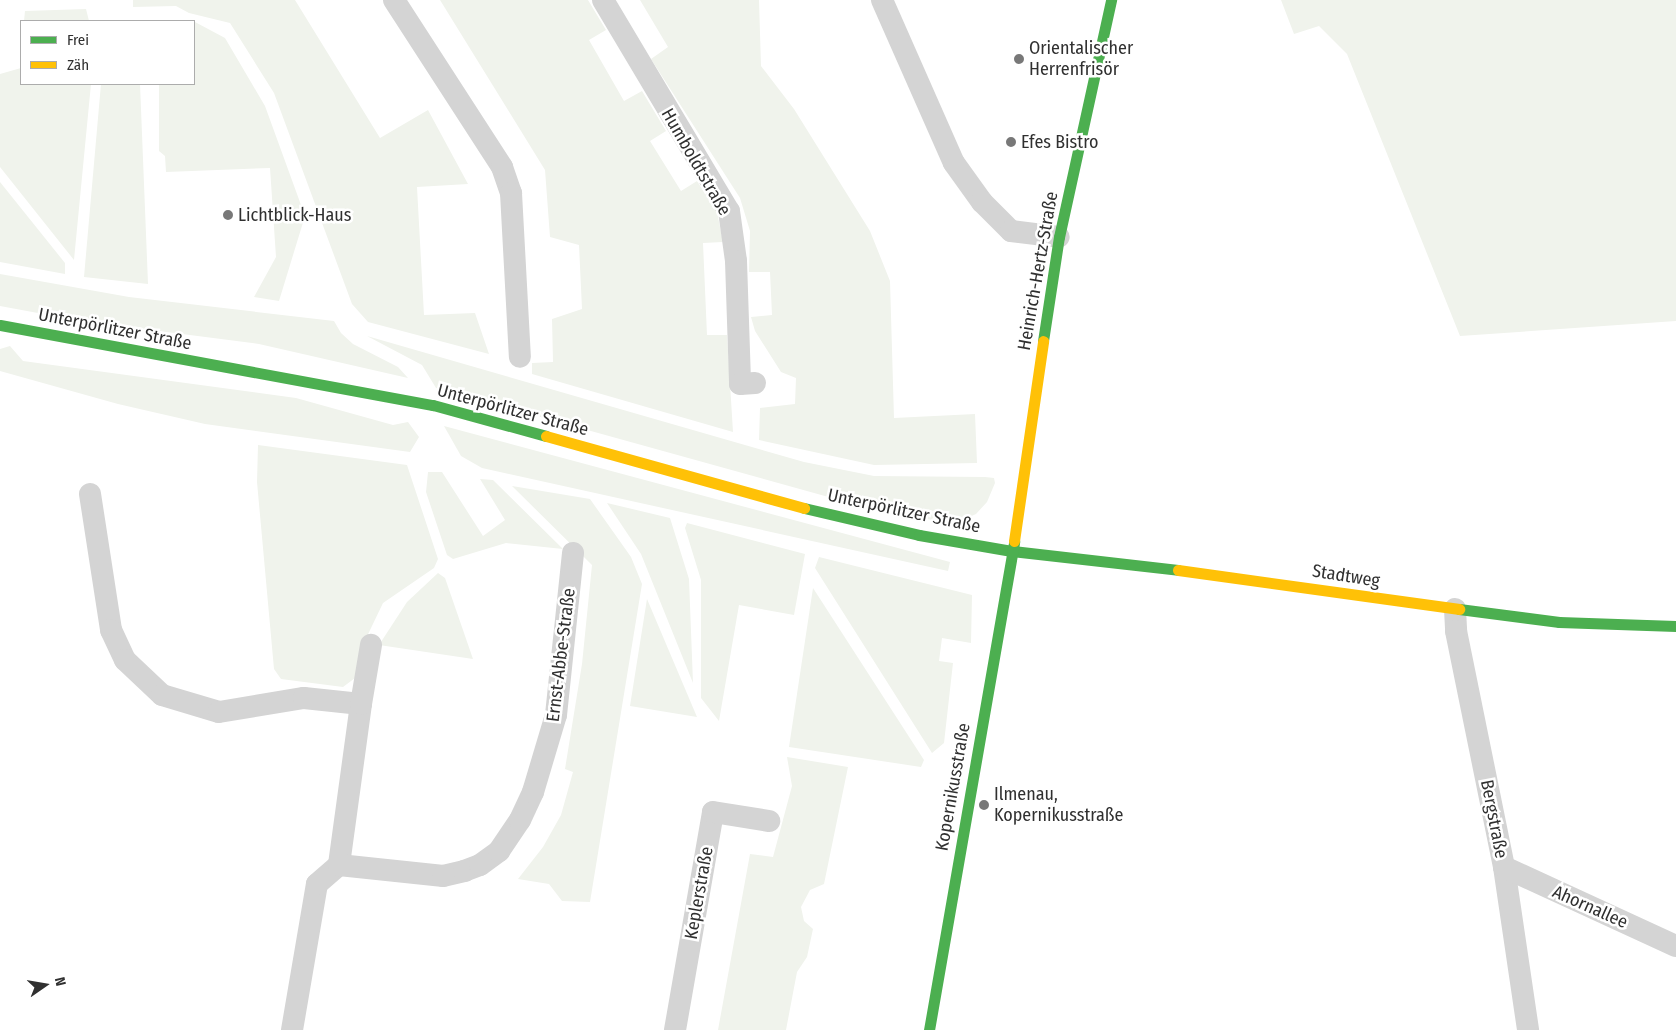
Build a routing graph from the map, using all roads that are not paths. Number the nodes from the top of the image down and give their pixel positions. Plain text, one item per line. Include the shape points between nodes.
1 (394, 0) edge
2 (603, 0) edge
3 (882, 0) edge
4 (1111, 0) edge
5 (1059, 237) junction
6 (0, 325) edge
7 (520, 357) dead end
8 (755, 383) dead end
9 (90, 494) dead end
10 (1012, 551) junction
11 (573, 553) dead end
12 (1455, 609) junction
13 (1676, 626) edge
14 (371, 645) dead end
15 (361, 704) junction
16 (769, 821) dead end
17 (339, 865) junction
18 (1504, 867) junction
19 (1676, 946) edge
20 (292, 1030) edge
21 (675, 1030) edge
22 (929, 1030) edge
23 (1528, 1030) edge

1 - 7 street via 502,166 511,193
2 - 8 street, Humboldtstraße via 729,211 736,261 740,384
3 - 5 street via 954,163 982,202 1011,230
4 - 5 street, Heinrich-Hertz-Straße
5 - 10 street, Heinrich-Hertz-Straße
6 - 10 street, Unterpörlitzer Straße via 433,405 801,507 919,535
9 - 15 street via 111,630 125,660 162,695 219,712 304,698
10 - 12 street, Stadtweg via 1222,575
10 - 22 street, Kopernikusstraße
11 - 17 street, Ernst-Abbe-Straße via 556,715 533,792 520,820 499,851 480,865 443,876
12 - 13 street, Stadtweg via 1559,622
12 - 18 street, Bergstraße via 1456,631
14 - 15 street
15 - 17 street
16 - 21 street, Keplerstraße via 713,812
17 - 20 street via 317,884
18 - 19 street, Ahornallee
18 - 23 street, Bergstraße

